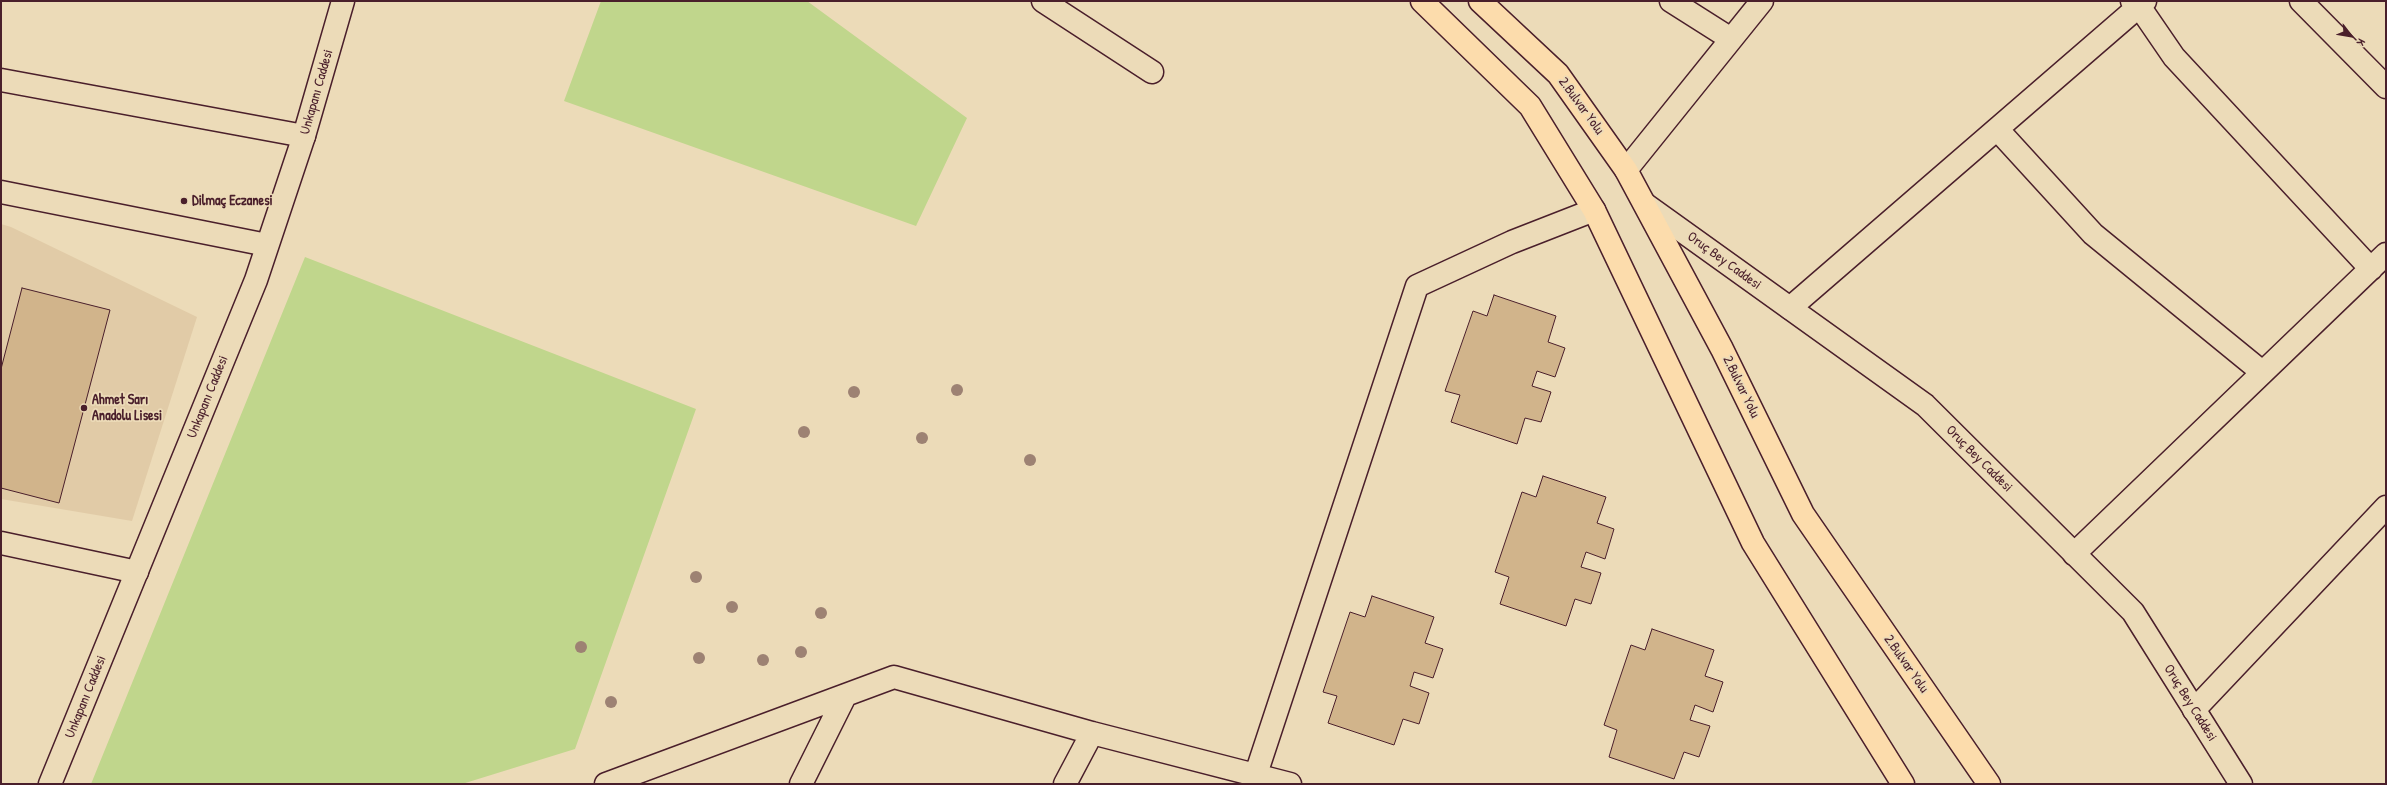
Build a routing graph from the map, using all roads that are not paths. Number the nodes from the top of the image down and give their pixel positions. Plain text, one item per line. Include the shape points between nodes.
1 (343, 1) edge
2 (1043, 1) edge
3 (1422, 1) edge
4 (1480, 1) edge
5 (1671, 1) edge
6 (1762, 1) edge
7 (2301, 1) edge
8 (2139, 3) edge
9 (1731, 39) junction
10 (1152, 72) dead end
11 (1, 80) edge
12 (2386, 87) edge
13 (1997, 129) junction
14 (304, 136) junction
15 (1626, 170) junction
16 (1, 192) edge
17 (1646, 205) junction
18 (1594, 210) junction
19 (266, 244) junction
20 (2378, 262) edge
21 (1790, 308) junction
22 (2262, 372) junction
23 (2386, 507) edge
24 (1, 543) edge
25 (2074, 554) junction
26 (137, 572) junction
27 (845, 696) junction
28 (2194, 710) junction
29 (1092, 733) junction
30 (1256, 774) junction
31 (50, 784) edge
32 (606, 784) edge
33 (801, 784) edge
34 (1065, 784) edge
35 (1290, 784) edge
36 (1902, 784) edge
37 (1989, 784) edge
38 (2241, 784) edge

1 - 14 street, Unkapanı Caddesi
2 - 10 street
3 - 18 main road via 1530,106
4 - 15 main road, 2.Bulvar Yolu via 1558,74
5 - 9 street
6 - 9 street
7 - 12 street
8 - 13 street
8 - 20 street via 2174,57
9 - 15 street
11 - 14 street
13 - 21 street
13 - 22 street via 2093,234
14 - 19 street, Unkapanı Caddesi
15 - 17 main road, 2.Bulvar Yolu
16 - 19 street
17 - 21 street, Oruç Bey Caddesi
17 - 37 main road, 2.Bulvar Yolu via 1722,348 1802,514
18 - 30 street via 1512,242 1417,286
18 - 36 main road via 1754,543
19 - 26 street, Unkapanı Caddesi via 256,280
20 - 22 street
21 - 25 street, Oruç Bey Caddesi via 1925,405
22 - 25 street
23 - 28 street
24 - 26 street
25 - 28 street, Oruç Bey Caddesi via 2133,612
26 - 31 street, Unkapanı Caddesi
27 - 29 street via 894,677
27 - 32 street
27 - 33 street
28 - 38 street, Oruç Bey Caddesi
29 - 30 street
29 - 34 street
30 - 35 street

